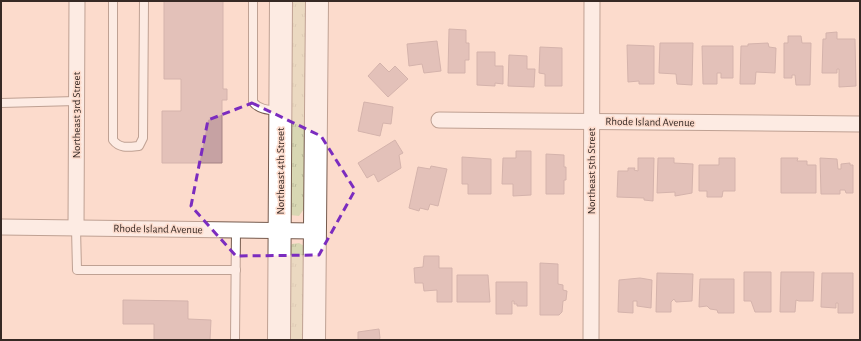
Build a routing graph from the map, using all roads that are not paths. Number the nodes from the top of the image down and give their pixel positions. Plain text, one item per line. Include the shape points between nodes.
1 (77, 1) edge
2 (113, 1) edge
3 (144, 1) edge
4 (253, 1) edge
5 (281, 1) edge
6 (317, 1) edge
7 (592, 1) edge
8 (76, 101) junction
9 (1, 103) edge
10 (280, 111) junction
11 (439, 120) dead end
12 (592, 121) junction
13 (860, 124) edge
14 (1, 227) edge
15 (76, 228) junction
16 (236, 230) junction
17 (280, 230) junction
18 (315, 231) junction
19 (236, 270) junction
20 (235, 340) edge
21 (279, 340) edge
22 (314, 340) edge
23 (591, 340) edge

1 - 8 street, Northeast 3rd Street
2 - 3 lane via 113,140 117,146 123,147 139,146 143,138
4 - 10 lane via 253,102 257,107
5 - 10 main road, Northeast 4th Street
6 - 18 main road
7 - 12 street, Northeast 5th Street
8 - 9 lane
8 - 15 street, Northeast 3rd Street
10 - 17 main road, Northeast 4th Street
11 - 12 street, Rhode Island Avenue
12 - 13 street, Rhode Island Avenue
12 - 23 street, Northeast 5th Street
14 - 15 street, Rhode Island Avenue
15 - 16 street, Rhode Island Avenue
15 - 19 lane via 77,270
16 - 17 street, Rhode Island Avenue
16 - 19 lane
17 - 18 street, Rhode Island Avenue
17 - 21 main road, Northeast 4th Street
18 - 22 main road
19 - 20 lane

